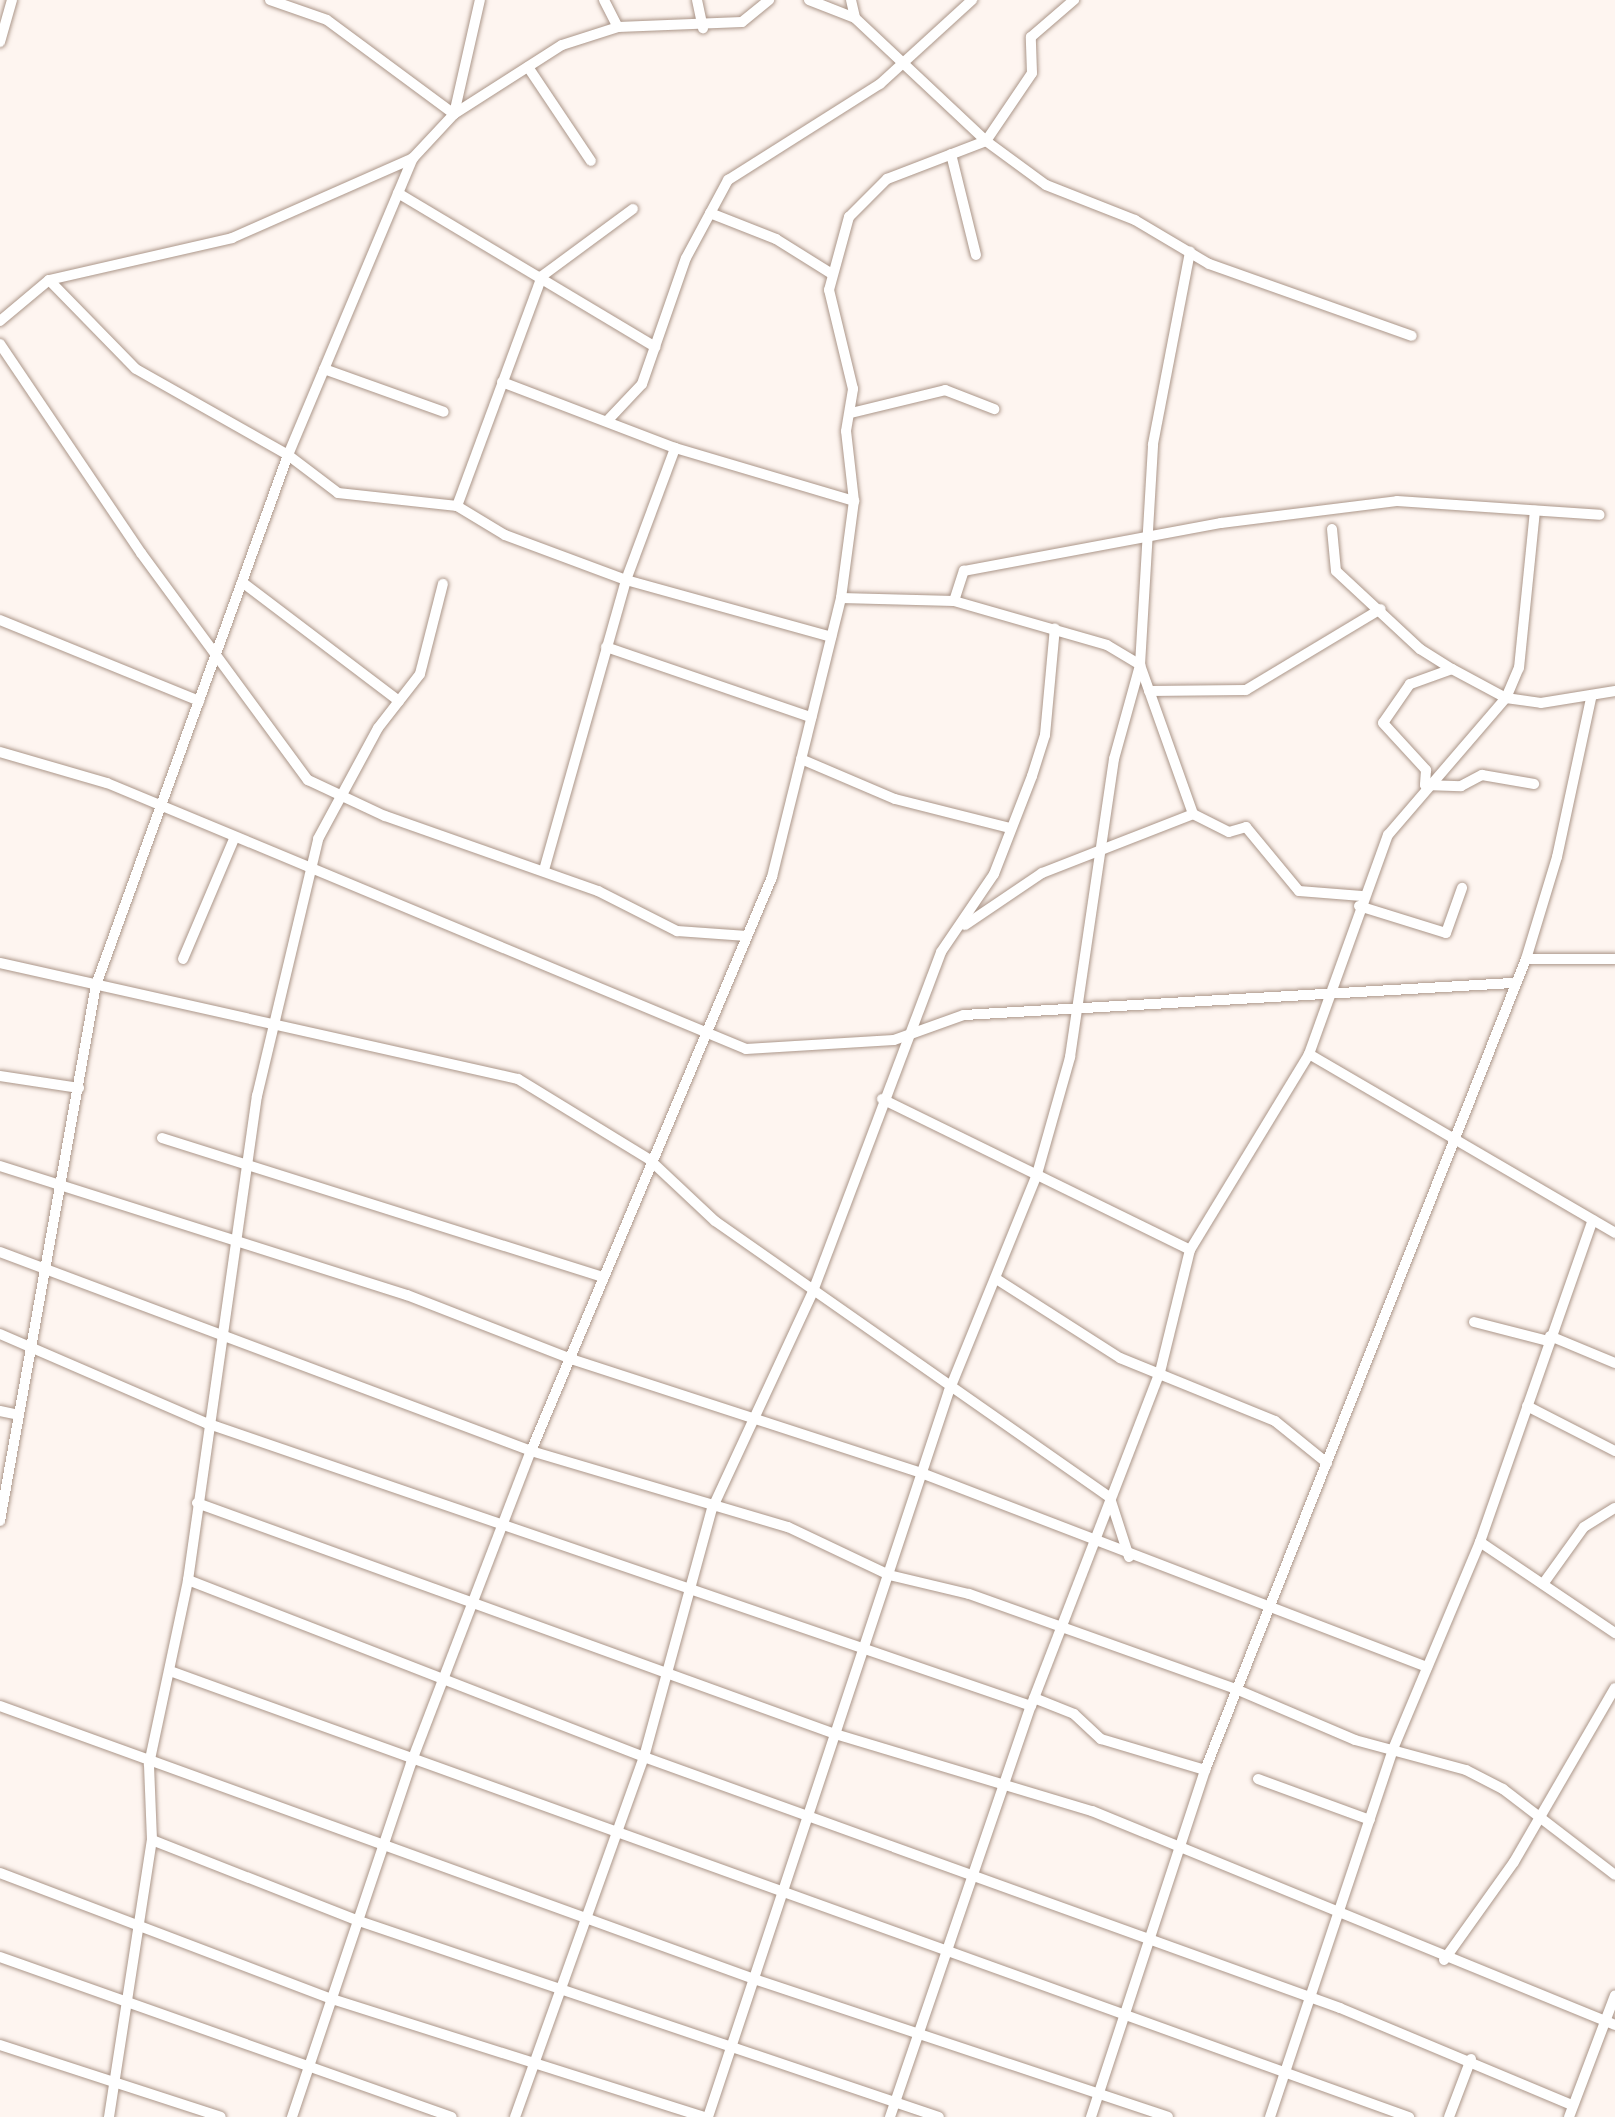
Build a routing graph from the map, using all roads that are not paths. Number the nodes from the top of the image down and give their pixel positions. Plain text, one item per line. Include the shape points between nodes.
1 (12, 0) edge
2 (270, 0) edge
3 (480, 0) edge
4 (604, 0) edge
5 (697, 0) edge
6 (769, 0) edge
7 (809, 0) edge
8 (851, 0) edge
9 (972, 0) edge
10 (1074, 0) edge
11 (855, 18) junction
12 (618, 27) junction
13 (703, 28) junction
14 (0, 42) edge
15 (904, 64) junction
16 (528, 67) junction
17 (454, 114) junction
18 (986, 141) junction
19 (951, 154) junction
20 (413, 158) junction
21 (591, 161) dead end
22 (398, 193) junction
23 (633, 209) dead end
24 (710, 213) junction
25 (1190, 252) junction
26 (976, 255) dead end
27 (832, 274) junction
28 (542, 276) junction
29 (49, 280) junction
30 (0, 321) edge
31 (1412, 336) dead end
32 (0, 344) edge
33 (655, 347) junction
34 (324, 369) junction
35 (502, 382) junction
36 (994, 409) dead end
37 (444, 412) dead end
38 (851, 413) junction
39 (609, 419) junction
40 (675, 448) junction
41 (288, 455) junction
42 (854, 501) junction
43 (457, 506) junction
44 (1535, 511) junction
45 (1600, 515) dead end
46 (1332, 529) dead end
47 (1147, 538) junction
48 (626, 580) junction
49 (242, 582) junction
50 (443, 584) dead end
51 (841, 598) junction
52 (954, 601) junction
53 (1381, 609) junction
54 (0, 620) edge
55 (1055, 628) junction
56 (831, 637) junction
57 (606, 647) junction
58 (215, 656) junction
59 (1140, 665) junction
60 (1452, 669) junction
61 (1149, 691) junction
62 (1615, 691) edge
63 (1506, 698) junction
64 (1591, 698) junction
65 (199, 701) junction
66 (399, 701) junction
67 (811, 717) junction
68 (0, 752) edge
69 (801, 759) junction
70 (1534, 784) dead end
71 (1425, 785) junction
72 (339, 798) junction
73 (161, 806) junction
74 (1193, 814) junction
75 (1010, 828) junction
76 (234, 839) junction
77 (1101, 849) junction
78 (313, 870) junction
79 (544, 870) junction
80 (1462, 888) dead end
81 (1360, 901) junction
82 (960, 928) junction
83 (747, 936) junction
84 (183, 959) dead end
85 (1526, 959) junction
86 (1615, 959) edge
87 (0, 963) edge
88 (1512, 983) junction
89 (96, 985) junction
90 (1332, 991) junction
91 (1079, 1008) junction
92 (272, 1028) junction
93 (907, 1034) junction
94 (705, 1035) junction
95 (1309, 1054) junction
96 (0, 1076) edge
97 (79, 1088) junction
98 (882, 1099) junction
99 (162, 1138) dead end
100 (1453, 1141) junction
101 (650, 1160) junction
102 (245, 1161) junction
103 (0, 1166) edge
104 (1037, 1174) junction
105 (64, 1182) junction
106 (1593, 1220) junction
107 (1615, 1233) edge
108 (235, 1238) junction
109 (1190, 1250) junction
110 (0, 1252) edge
111 (47, 1267) junction
112 (604, 1277) junction
113 (998, 1280) junction
114 (813, 1291) junction
115 (1474, 1322) dead end
116 (0, 1334) edge
117 (219, 1334) junction
118 (1549, 1338) junction
119 (33, 1354) junction
120 (571, 1359) junction
121 (1615, 1363) edge
122 (1160, 1372) junction
123 (949, 1391) junction
124 (1527, 1406) junction
125 (0, 1411) edge
126 (19, 1415) junction
127 (752, 1417) junction
128 (206, 1423) junction
129 (531, 1451) junction
130 (1615, 1451) edge
131 (1327, 1463) junction
132 (924, 1474) junction
133 (1110, 1498) junction
134 (197, 1503) junction
135 (1615, 1508) edge
136 (712, 1509) junction
137 (0, 1521) edge
138 (504, 1529) junction
139 (1480, 1542) junction
140 (1093, 1543) junction
141 (1129, 1557) junction
142 (889, 1575) junction
143 (188, 1580) junction
144 (1543, 1584) junction
145 (689, 1585) junction
146 (477, 1605) junction
147 (1266, 1609) junction
148 (1061, 1627) junction
149 (1615, 1633) edge
150 (863, 1645) junction
151 (1427, 1667) junction
152 (667, 1669) junction
153 (170, 1671) junction
154 (444, 1682) junction
155 (1615, 1688) edge
156 (1238, 1690) junction
157 (0, 1697) edge
158 (1032, 1702) junction
159 (2, 1707) edge
160 (835, 1734) junction
161 (1393, 1749) junction
162 (644, 1757) junction
163 (411, 1763) junction
164 (149, 1764) junction
165 (1205, 1770) junction
166 (1258, 1779) dead end
167 (1006, 1787) junction
168 (809, 1816) junction
169 (1541, 1816) junction
170 (1370, 1820) junction
171 (616, 1835) junction
172 (152, 1840) junction
173 (383, 1846) junction
174 (1182, 1847) junction
175 (0, 1873) edge
176 (979, 1874) junction
177 (1615, 1875) edge
178 (788, 1892) junction
179 (587, 1913) junction
180 (1339, 1918) junction
181 (359, 1921) junction
182 (139, 1928) junction
183 (1151, 1936) junction
184 (951, 1953) junction
185 (0, 1957) edge
186 (1444, 1960) junction
187 (757, 1980) junction
188 (560, 1988) junction
189 (1615, 1995) edge
190 (1314, 1998) junction
191 (332, 1999) junction
192 (130, 2008) junction
193 (1125, 2016) junction
194 (1602, 2020) junction
195 (1615, 2025) edge
196 (923, 2030) junction
197 (0, 2045) edge
198 (732, 2048) junction
199 (1471, 2059) junction
200 (535, 2064) junction
201 (309, 2066) junction
202 (1288, 2072) junction
203 (112, 2080) junction
204 (1098, 2093) junction
205 (896, 2102) junction
206 (1570, 2104) junction
207 (109, 2117) edge
208 (221, 2117) edge
209 (292, 2117) edge
210 (452, 2117) edge
211 (515, 2117) edge
212 (705, 2117) edge
213 (890, 2117) edge
214 (939, 2117) edge
215 (1091, 2117) edge
216 (1168, 2117) edge
217 (1270, 2117) edge
218 (1409, 2117) edge
219 (1449, 2117) edge
220 (1569, 2117) edge

1 - 14 street
2 - 17 street via 327,20
3 - 17 street
4 - 12 street
5 - 13 street
6 - 13 street via 742,22
7 - 11 street
8 - 11 street
9 - 15 street
10 - 18 street via 1031,37 1032,73
11 - 15 street
12 - 13 street
12 - 16 street via 562,45
15 - 18 street
15 - 24 street via 756,156 728,180
16 - 17 street
16 - 21 street
17 - 20 street
18 - 19 street
18 - 25 street via 1046,185 1135,220
19 - 26 street
19 - 27 street via 867,192 849,217
20 - 22 street
20 - 29 street via 232,238
22 - 28 street
22 - 34 street
23 - 28 street
24 - 27 street via 776,239
24 - 33 street
25 - 31 street
25 - 47 street via 1153,444
27 - 38 street
28 - 33 street
28 - 35 street
29 - 30 street
29 - 41 street via 136,369
32 - 58 street
33 - 39 street via 642,384
34 - 37 street
34 - 41 street
35 - 39 street
35 - 43 street
36 - 38 street via 945,390
38 - 42 street via 846,431
39 - 40 street
40 - 42 street
40 - 48 street
41 - 43 street via 338,493
41 - 49 street
42 - 51 street
43 - 48 street via 505,535
44 - 45 street
44 - 47 street via 1397,501
44 - 63 street via 1519,668
46 - 53 street via 1336,571
47 - 52 street via 964,571
47 - 59 street
48 - 56 street
48 - 57 street
49 - 58 street
49 - 66 street
50 - 66 street via 426,662
51 - 52 street
51 - 56 street
52 - 55 street
53 - 60 street via 1420,649
53 - 61 street via 1246,690
54 - 65 street
55 - 59 street
55 - 75 street via 1045,735
56 - 67 street
57 - 67 street
57 - 79 street
58 - 65 street
58 - 72 street via 308,780
59 - 61 street
59 - 77 street
60 - 63 street
60 - 71 street via 1410,684 1385,712 1386,730 1426,770
61 - 74 street
62 - 64 street
63 - 64 street
63 - 71 street
64 - 85 street via 1557,857
65 - 73 street
66 - 72 street
67 - 69 street
68 - 73 street via 56,764
69 - 75 street via 895,799
69 - 83 street via 772,877
70 - 71 street via 1482,775 1461,786
71 - 81 street via 1379,852
72 - 78 street via 318,839
72 - 79 street
73 - 76 street
73 - 89 street
74 - 77 street
74 - 81 street via 1229,832 1246,827 1299,891
75 - 82 street via 994,874
76 - 78 street
76 - 84 street
77 - 82 street via 1042,873
77 - 91 street
78 - 92 street
78 - 94 street
79 - 83 street via 677,931
80 - 81 street via 1446,933
81 - 90 street
82 - 93 street via 941,952
83 - 94 street
85 - 86 street
85 - 88 street
87 - 89 street
88 - 90 street
88 - 100 street
89 - 92 street
89 - 97 street
90 - 91 street
90 - 95 street
91 - 93 street via 964,1015
91 - 104 street
92 - 101 street via 496,1069
92 - 102 street
93 - 94 street via 778,1051
93 - 98 street
94 - 101 street
95 - 100 street
95 - 109 street
96 - 97 street
97 - 105 street
98 - 104 street
98 - 114 street
99 - 102 street
100 - 106 street
100 - 131 street
101 - 112 street
101 - 114 street via 715,1221
102 - 108 street
102 - 112 street
103 - 105 street
104 - 109 street
104 - 113 street
105 - 108 street
105 - 111 street
106 - 107 street
106 - 118 street
108 - 117 street
108 - 120 street
109 - 122 street
110 - 111 street
111 - 117 street
111 - 119 street
112 - 120 street
113 - 122 street via 1120,1358
113 - 123 street
114 - 123 street
114 - 127 street
115 - 118 street
116 - 119 street
117 - 128 street
117 - 129 street
118 - 121 street
118 - 124 street
119 - 126 street
119 - 128 street
120 - 127 street
120 - 129 street
122 - 131 street via 1275,1421
122 - 133 street
123 - 132 street
123 - 133 street
124 - 130 street
124 - 139 street
125 - 126 street
126 - 137 street
127 - 132 street
127 - 136 street
128 - 134 street
128 - 138 street
129 - 136 street
129 - 138 street
131 - 147 street
132 - 140 street
132 - 142 street
133 - 140 street
133 - 141 street
134 - 143 street
134 - 146 street
135 - 144 street via 1584,1527
136 - 142 street via 788,1527
136 - 145 street
138 - 145 street
138 - 146 street
139 - 144 street
139 - 151 street
140 - 141 street
140 - 148 street
141 - 147 street
142 - 148 street
142 - 150 street
143 - 153 street
143 - 154 street
144 - 149 street
145 - 150 street
145 - 152 street
146 - 152 street
146 - 154 street
147 - 151 street
147 - 156 street
148 - 156 street
148 - 158 street
150 - 158 street via 889,1661
150 - 160 street
151 - 161 street
152 - 160 street
152 - 162 street
153 - 163 street
153 - 164 street
154 - 162 street
154 - 163 street
155 - 169 street
156 - 161 street
156 - 165 street
157 - 159 street
158 - 165 street via 1074,1714 1101,1739
158 - 167 street
159 - 164 street
160 - 167 street
160 - 168 street
161 - 169 street via 1466,1770
161 - 170 street
162 - 168 street
162 - 171 street
163 - 171 street
163 - 173 street
164 - 172 street
164 - 173 street
165 - 174 street
166 - 170 street
167 - 174 street
167 - 176 street
168 - 176 street
168 - 178 street
169 - 177 street
169 - 186 street
170 - 180 street
171 - 178 street
171 - 179 street
172 - 181 street
172 - 182 street
173 - 179 street
173 - 181 street
174 - 180 street
174 - 183 street
175 - 182 street
176 - 183 street
176 - 184 street
178 - 184 street
178 - 187 street
179 - 187 street
179 - 188 street
180 - 186 street
180 - 190 street
181 - 188 street
181 - 191 street
182 - 191 street
182 - 192 street
183 - 190 street
183 - 193 street
184 - 193 street
184 - 196 street
185 - 192 street
186 - 194 street
187 - 196 street
187 - 198 street
188 - 198 street
188 - 200 street
189 - 194 street
190 - 199 street
190 - 202 street
191 - 200 street
191 - 201 street
192 - 201 street
192 - 203 street
193 - 202 street
193 - 204 street
194 - 195 street
194 - 206 street
196 - 204 street
196 - 205 street
197 - 203 street
198 - 205 street
198 - 212 street
199 - 206 street
199 - 219 street
200 - 211 street
200 - 212 street
201 - 209 street
201 - 210 street
202 - 217 street
202 - 218 street
203 - 207 street
203 - 208 street
204 - 215 street
204 - 216 street
205 - 213 street
205 - 214 street
206 - 220 street

